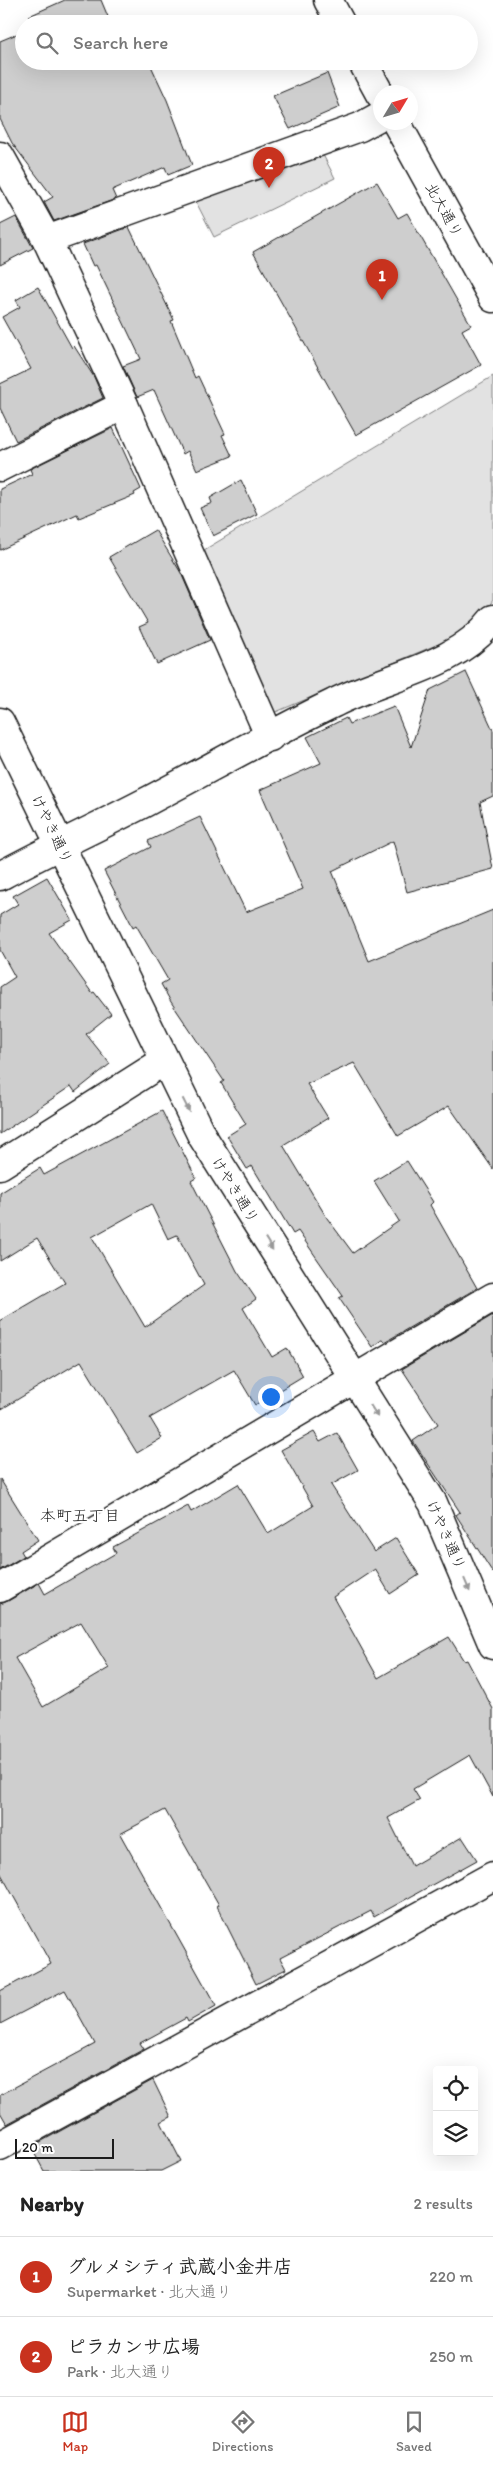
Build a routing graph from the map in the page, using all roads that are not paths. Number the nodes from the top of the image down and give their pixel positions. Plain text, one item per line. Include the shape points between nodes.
1 (328, 0) edge
2 (336, 15) edge
3 (367, 70) edge
4 (375, 85) edge
5 (373, 120) edge
6 (400, 130) edge
7 (0, 156) edge
8 (10, 194) edge
9 (47, 240) junction
10 (493, 298) edge
11 (124, 405) junction
12 (0, 466) edge
13 (493, 619) edge
14 (0, 722) edge
15 (270, 737) junction
16 (59, 844) junction
17 (0, 876) edge
18 (164, 1061) junction
19 (0, 1165) edge
20 (493, 1297) edge
21 (353, 1378) junction
22 (0, 1588) edge
23 (493, 1645) edge
24 (493, 1876) edge
25 (0, 2146) edge

1 - 2 street
3 - 4 street
5 - 9 street
6 - 10 street, 北大通り
7 - 8 street
8 - 9 street
9 - 11 street
11 - 12 street
11 - 15 street
13 - 15 street via 480,636 456,651 400,678 336,702
14 - 16 street, けやき通り
15 - 16 street
16 - 17 street
16 - 18 street, けやき通り
18 - 19 street
18 -> 21 street, けやき通り via 202,1136
20 - 21 street
21 - 22 street
21 -> 23 street, けやき通り via 433,1503
24 - 25 street

